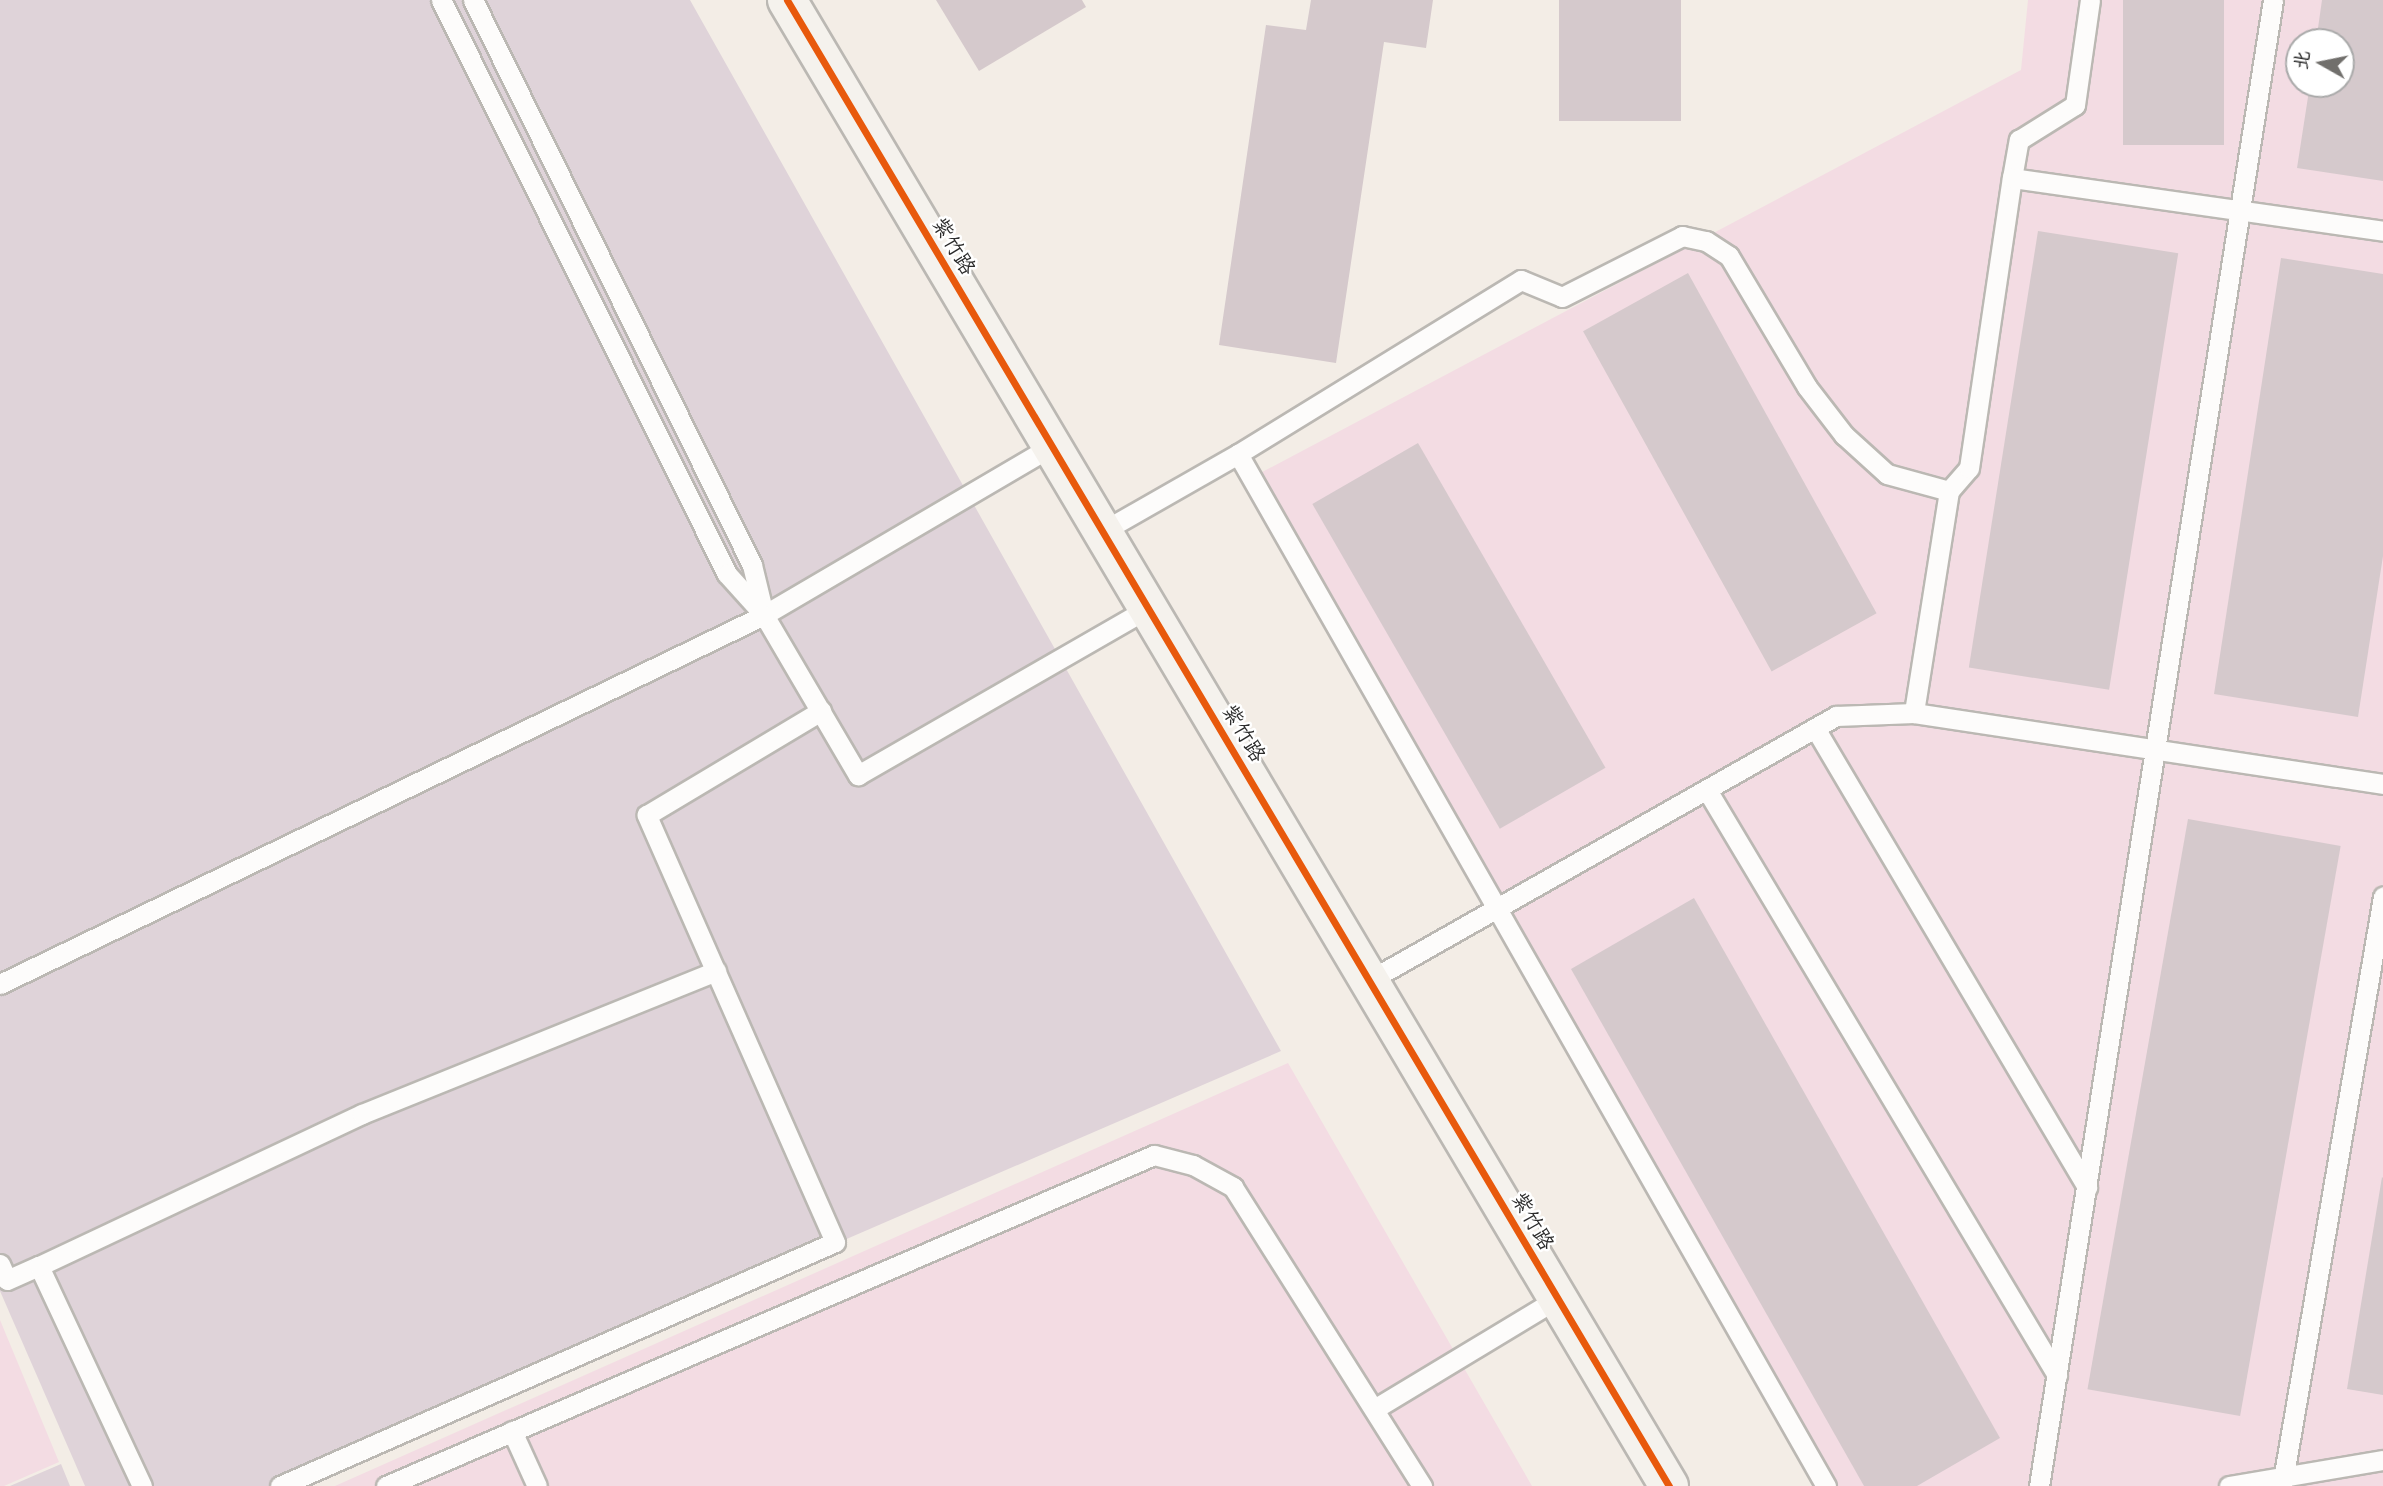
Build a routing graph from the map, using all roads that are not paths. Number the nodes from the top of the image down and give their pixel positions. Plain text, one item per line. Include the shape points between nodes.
1 (441, 0) edge
2 (473, 0) edge
3 (787, 0) edge
4 (2090, 0) edge
5 (2273, 0) edge
6 (2012, 178) junction
7 (2240, 212) junction
8 (2383, 231) edge
9 (1052, 446) junction
10 (1238, 454) junction
11 (1949, 491) junction
12 (1103, 531) junction
13 (1149, 608) junction
14 (764, 615) junction
15 (821, 711) junction
16 (1914, 712) junction
17 (1815, 728) junction
18 (2158, 749) junction
19 (2383, 784) edge
20 (1707, 790) junction
21 (2383, 897) edge
22 (1495, 912) junction
23 (716, 971) junction
24 (1370, 980) junction
25 (0, 984) edge
26 (2087, 1186) junction
27 (0, 1264) edge
28 (39, 1266) junction
29 (1558, 1298) junction
30 (2057, 1375) junction
31 (1376, 1408) junction
32 (512, 1431) junction
33 (2383, 1460) edge
34 (2282, 1481) edge
35 (142, 1486) edge
36 (280, 1486) edge
37 (386, 1486) edge
38 (537, 1486) edge
39 (1422, 1486) edge
40 (1669, 1486) edge
41 (1826, 1486) edge
42 (2039, 1486) edge
43 (2229, 1486) edge

1 - 14 lane via 727,574
2 - 14 lane via 752,565
3 - 9 street, 紫竹路
4 - 6 lane via 2075,104 2019,140
5 - 7 lane
6 - 7 lane
6 - 11 lane via 1969,468
7 - 8 lane
7 - 18 lane
9 - 12 street, 紫竹路
9 - 14 lane
10 - 11 lane via 1521,280 1562,298 1682,236 1729,256 1807,387 1844,435 1887,474
10 - 12 lane
10 - 22 lane
11 - 16 lane
12 - 13 street, 紫竹路
13 - 15 lane via 858,775
13 - 24 street, 紫竹路
14 - 15 lane
14 - 25 lane
15 - 23 lane via 647,815
16 - 17 lane via 1836,716
16 - 18 lane
17 - 20 lane
17 - 26 lane
18 - 19 lane
18 - 26 lane
20 - 22 lane
20 - 30 lane
21 - 34 lane
22 - 24 lane
22 - 41 lane
23 - 28 lane via 362,1114
23 - 36 lane via 835,1242
24 - 29 street, 紫竹路
26 - 30 lane
27 - 28 lane via 7,1280
28 - 35 lane
29 - 31 lane
29 - 40 street, 紫竹路
30 - 42 lane
31 - 32 lane via 1233,1187 1193,1165 1154,1155
31 - 39 lane
32 - 37 lane
32 - 38 lane
33 - 34 lane
34 - 43 lane

